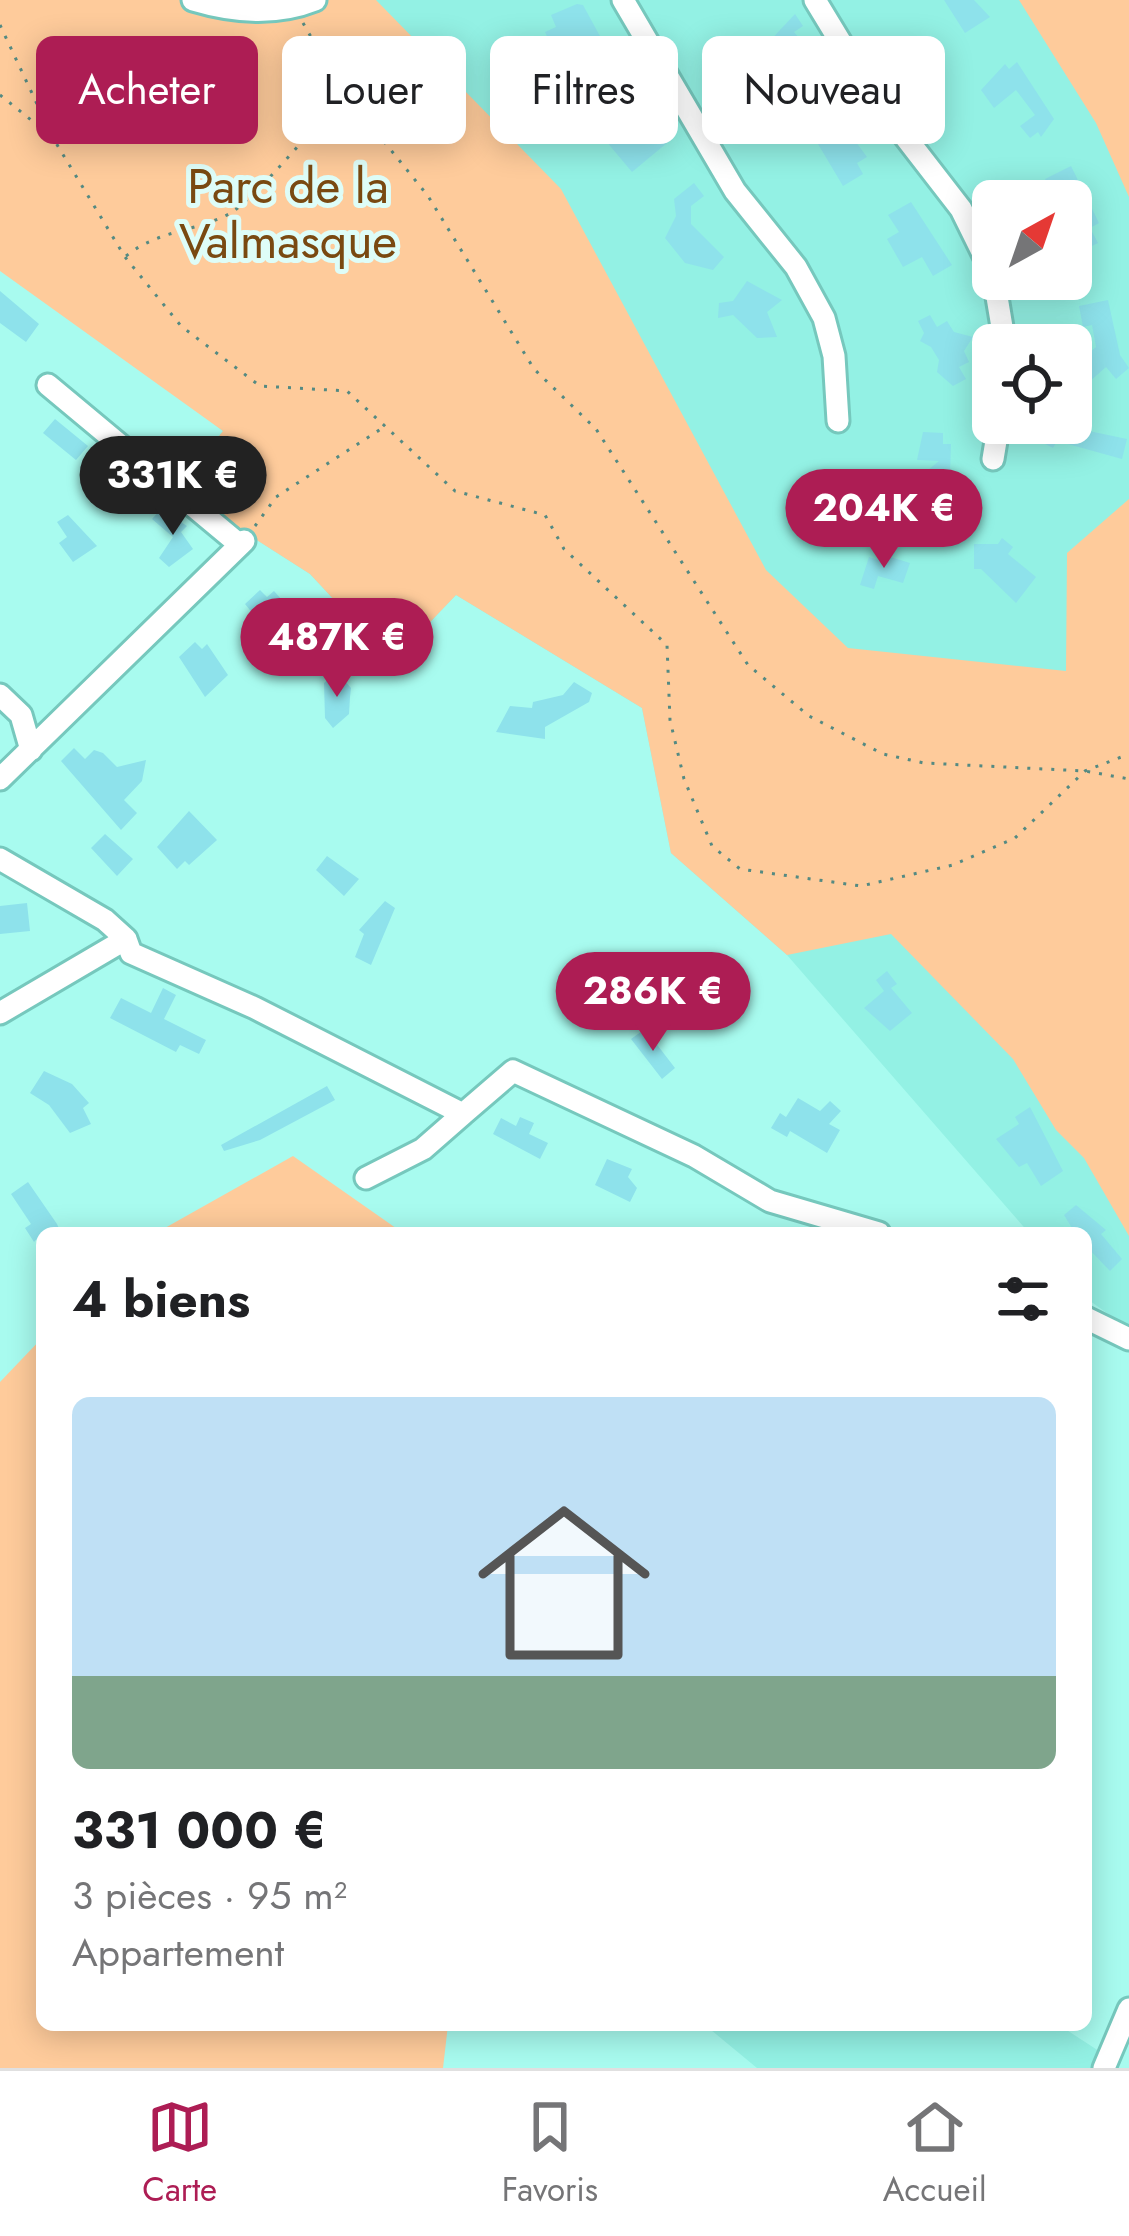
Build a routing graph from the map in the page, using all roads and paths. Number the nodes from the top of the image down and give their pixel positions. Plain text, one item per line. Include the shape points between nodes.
1 (193, 0) edge
2 (315, 0) edge
3 (623, 0) edge
4 (815, 0) edge
5 (293, 7) junction
6 (0, 25) edge
7 (310, 36) edge
8 (0, 95) edge
9 (36, 101) edge
10 (36, 124) edge
11 (57, 144) edge
12 (295, 144) edge
13 (386, 144) edge
14 (972, 231) edge
15 (125, 257) junction
16 (48, 385) dead end
17 (838, 421) dead end
18 (385, 426) junction
19 (996, 444) edge
20 (993, 459) dead end
21 (242, 543) junction
22 (0, 695) edge
23 (32, 750) junction
24 (1129, 754) edge
25 (1085, 771) junction
26 (0, 779) edge
27 (1129, 779) edge
28 (0, 860) edge
29 (126, 940) junction
30 (0, 1013) edge
31 (463, 1114) junction
32 (366, 1178) dead end
33 (858, 1227) edge
34 (1092, 1321) edge
35 (1129, 1339) edge
36 (1129, 2008) edge
37 (1104, 2068) edge

1 - 5 street via 227,10
2 - 5 street
3 - 17 street via 735,191 824,317
4 - 14 street
5 - 7 path
6 - 9 path
8 - 10 path
11 - 15 path
12 - 15 path via 247,203 147,239
13 - 25 path via 428,196 534,369 596,429 748,665 809,716 883,754
15 - 18 path via 181,326 260,386 347,391
16 - 21 street
18 - 21 path via 276,497
18 - 25 path via 455,491 545,514 565,549 667,645 670,720 685,779 712,846 740,869 860,886 953,865 1015,838
19 - 20 street
21 - 23 street
22 - 23 street via 21,715
23 - 26 street
24 - 25 path
25 - 27 path
28 - 29 street
29 - 30 street
29 - 31 street via 131,952
31 - 32 street via 422,1150
31 - 33 street via 513,1071 770,1201
34 - 35 street
36 - 37 street

